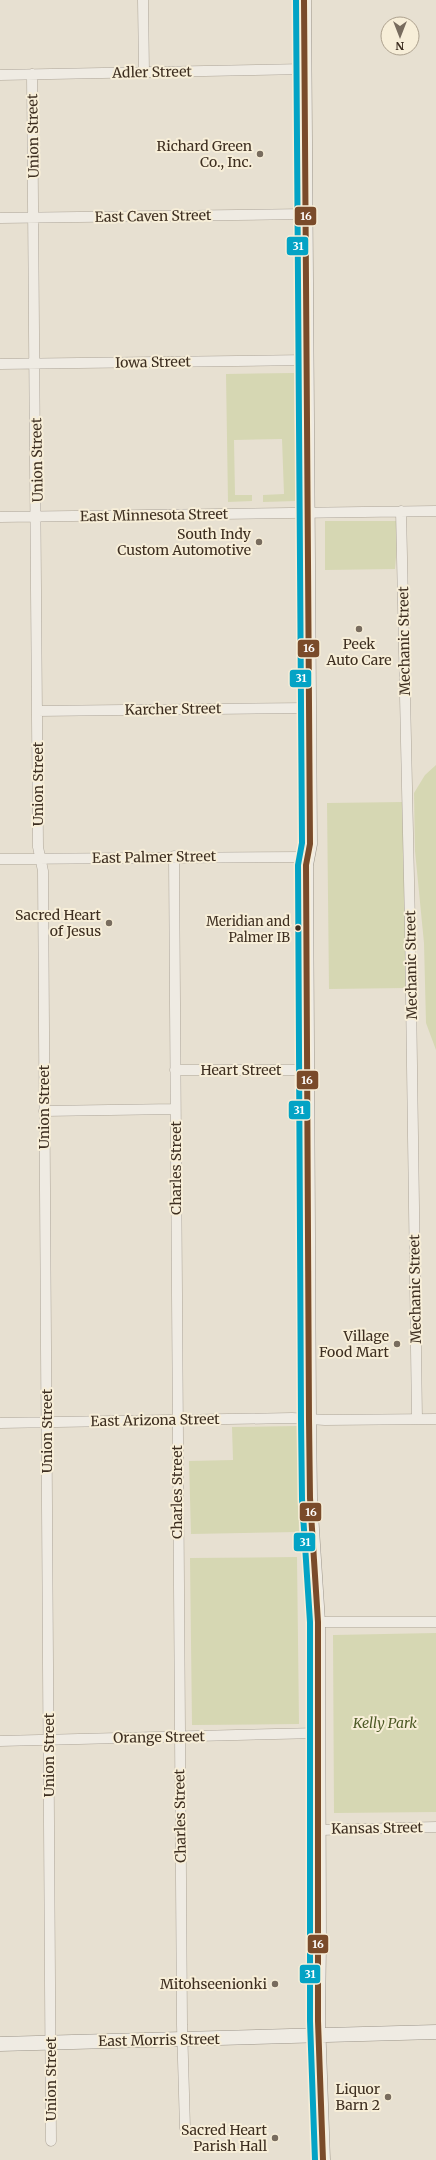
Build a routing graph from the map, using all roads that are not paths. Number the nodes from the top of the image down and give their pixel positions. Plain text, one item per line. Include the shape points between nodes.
1 (143, 0) edge
2 (304, 0) edge
3 (305, 69) junction
4 (144, 72) junction
5 (32, 74) junction
6 (0, 75) edge
7 (305, 214) junction
8 (0, 218) edge
9 (34, 218) junction
10 (306, 360) junction
11 (0, 364) edge
12 (36, 364) junction
13 (401, 511) junction
14 (436, 511) edge
15 (308, 512) junction
16 (0, 517) edge
17 (37, 517) junction
18 (309, 708) junction
19 (37, 711) junction
20 (174, 856) junction
21 (307, 856) junction
22 (0, 859) edge
23 (40, 859) junction
24 (175, 1070) junction
25 (308, 1070) junction
26 (176, 1109) junction
27 (44, 1111) junction
28 (309, 1419) junction
29 (417, 1419) junction
30 (436, 1419) edge
31 (177, 1420) junction
32 (46, 1422) junction
33 (0, 1423) edge
34 (318, 1622) junction
35 (436, 1622) edge
36 (318, 1733) junction
37 (180, 1736) junction
38 (48, 1740) junction
39 (0, 1741) edge
40 (436, 1827) edge
41 (319, 1830) junction
42 (436, 2032) edge
43 (318, 2036) junction
44 (184, 2039) junction
45 (51, 2043) junction
46 (0, 2044) edge
47 (185, 2128) dead end
48 (51, 2141) dead end
49 (323, 2160) edge

1 - 4 street
2 - 3 main road
3 - 4 street, Adler Street
3 - 7 main road
4 - 5 street, Adler Street
5 - 6 street, Adler Street
5 - 9 street, Union Street
7 - 9 street, East Caven Street
7 - 10 main road
8 - 9 street, East Caven Street
9 - 12 street, Union Street
10 - 12 street, Iowa Street
10 - 15 main road
11 - 12 street, Iowa Street
12 - 17 street, Union Street
13 - 14 street, East Minnesota Street
13 - 15 street, East Minnesota Street
13 - 29 street, Mechanic Street
15 - 17 street, East Minnesota Street
15 - 18 main road
16 - 17 street, East Minnesota Street
17 - 19 street, Union Street
18 - 19 street, Karcher Street
18 - 21 main road via 310,844
19 - 23 street, Union Street
20 - 21 street, East Palmer Street
20 - 23 street, East Palmer Street
20 - 24 street, Charles Street
21 - 25 main road
22 - 23 street, East Palmer Street
23 - 27 street, Union Street via 43,871
24 - 25 street, Heart Street
24 - 26 street, Charles Street
25 - 28 main road
26 - 27 street
26 - 31 street, Charles Street
27 - 32 street, Union Street
28 - 29 street, East Arizona Street
28 - 31 street, East Arizona Street
28 - 34 main road via 310,1498
29 - 30 street, East Arizona Street
31 - 32 street, East Arizona Street
31 - 37 street, Charles Street
32 - 33 street, East Arizona Street
32 - 38 street, Union Street
34 - 35 street
34 - 36 main road
36 - 37 street, Orange Street
36 - 41 main road
37 - 38 street, Orange Street
37 - 44 street, Charles Street
38 - 39 street, Orange Street
38 - 45 street, Union Street
40 - 41 street, Kansas Street
41 - 43 main road
42 - 43 main road, East Morris Street
43 - 44 main road, East Morris Street
43 - 49 main road
44 - 45 main road, East Morris Street
44 - 47 street, Charles Street
45 - 46 main road, East Morris Street
45 - 48 street, Union Street

